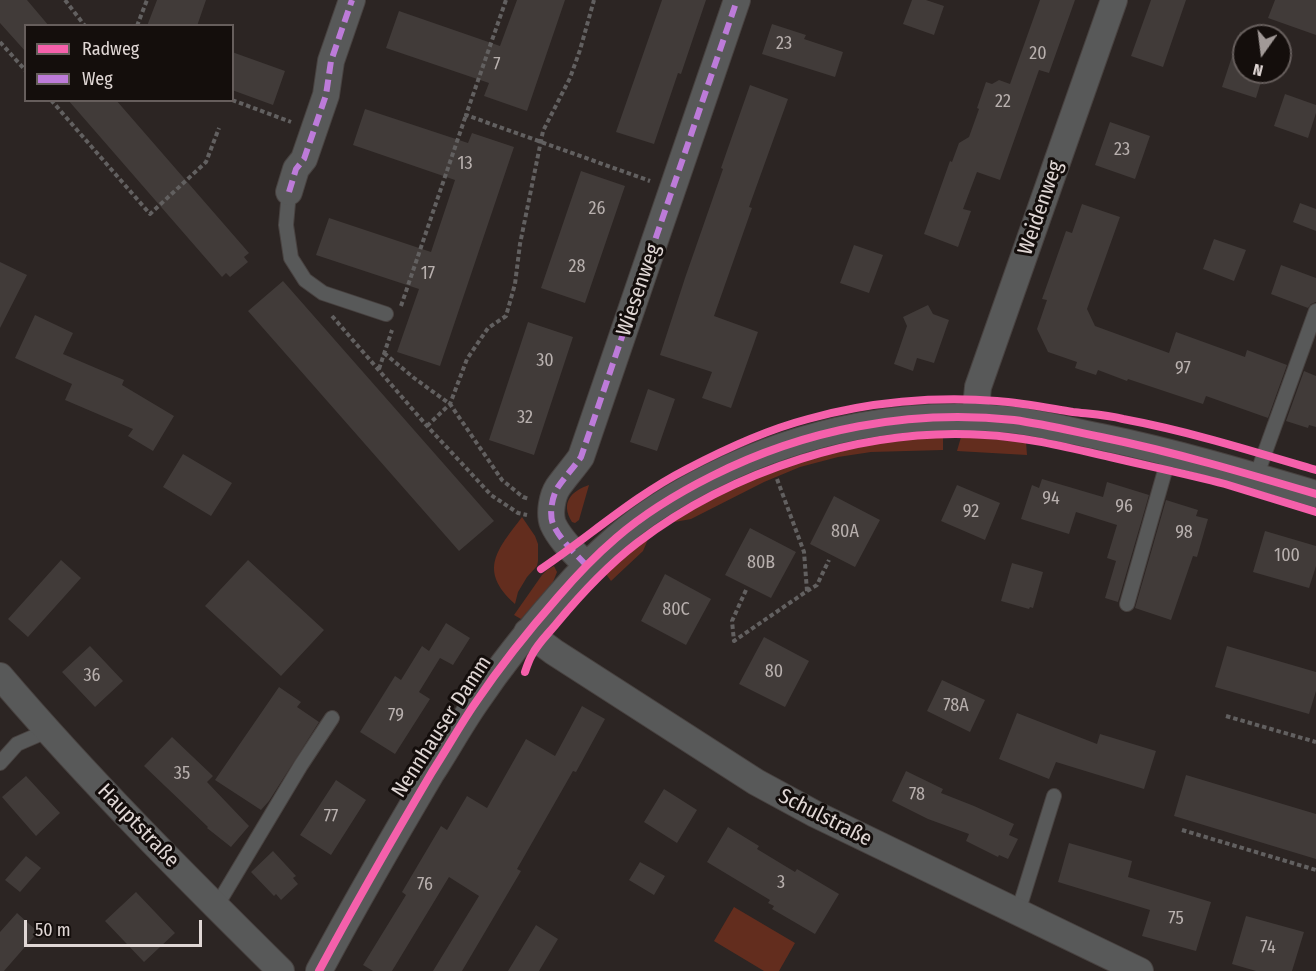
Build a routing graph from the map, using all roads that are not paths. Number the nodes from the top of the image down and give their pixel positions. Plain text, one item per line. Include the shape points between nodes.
1 (352, 0) edge
2 (737, 0) edge
3 (1114, 0) edge
4 (288, 192) joint
5 (1316, 311) edge
6 (386, 315) dead end
7 (975, 418) junction
8 (1170, 453) junction
9 (1256, 477) junction
10 (1316, 494) edge
11 (586, 565) junction
12 (1127, 604) dead end
13 (527, 632) junction
14 (0, 676) edge
15 (332, 718) dead end
16 (47, 731) junction
17 (0, 763) edge
18 (1054, 796) dead end
19 (216, 907) junction
20 (1018, 912) junction
21 (281, 971) edge
22 (319, 971) edge
23 (1140, 971) edge

1 - 4 street via 331,61 314,131
2 - 11 street, Wiesenweg via 582,457 554,496 553,516 567,543
3 - 7 street, Weidenweg via 978,387
4 - 6 lane via 286,225 291,258 305,280 323,293
5 - 9 lane
7 - 8 street, Nennhauser Damm via 1060,428
7 - 11 street, Nennhauser Damm via 941,417 862,425 764,453 670,499
8 - 9 street, Nennhauser Damm
8 - 12 lane
9 - 10 street, Nennhauser Damm
11 - 13 street, Nennhauser Damm
13 - 20 street, Schulstraße via 756,782
13 - 22 street, Nennhauser Damm via 474,704
14 - 16 street, Hauptstraße
15 - 19 lane
16 - 17 lane via 17,744
16 - 19 street, Hauptstraße
18 - 20 lane
19 - 21 street, Hauptstraße
20 - 23 street, Schulstraße

